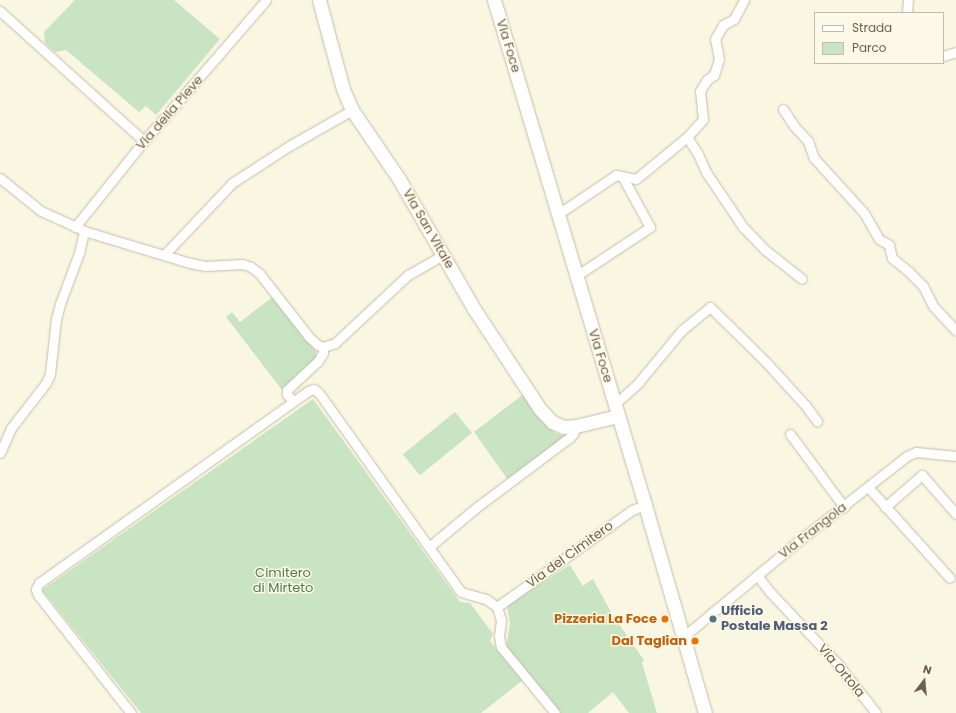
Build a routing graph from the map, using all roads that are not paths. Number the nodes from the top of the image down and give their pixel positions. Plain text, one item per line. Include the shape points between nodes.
1 (266, 0) edge
2 (319, 0) edge
3 (494, 0) edge
4 (744, 0) edge
5 (908, 0) edge
6 (0, 11) edge
7 (907, 12) edge
8 (956, 52) edge
9 (944, 56) edge
10 (783, 109) dead end
11 (352, 110) junction
12 (687, 137) junction
13 (144, 141) junction
14 (622, 176) junction
15 (0, 178) edge
16 (558, 214) junction
17 (75, 227) junction
18 (84, 231) junction
19 (164, 255) junction
20 (443, 255) junction
21 (576, 276) junction
22 (802, 279) dead end
23 (956, 331) edge
24 (324, 347) junction
25 (293, 402) junction
26 (616, 410) junction
27 (817, 422) dead end
28 (576, 426) junction
29 (790, 434) dead end
30 (0, 453) edge
31 (956, 456) edge
32 (868, 487) junction
33 (645, 505) junction
34 (844, 507) junction
35 (885, 507) junction
36 (956, 514) edge
37 (429, 547) junction
38 (757, 575) junction
39 (950, 578) dead end
40 (497, 607) junction
41 (682, 638) junction
42 (131, 713) edge
43 (555, 713) edge
44 (705, 713) edge
45 (876, 713) edge

1 - 13 street, Via della Pieve
2 - 11 main road, Via San Vitale via 343,89
3 - 16 main road, Via Foce
4 - 12 street via 734,19 723,25 715,39 718,60 714,76 707,80 700,91 703,119
5 - 7 street
6 - 13 street
8 - 9 street
10 - 23 street via 808,141 814,158 864,213 879,239 889,245 892,258 923,286 933,306
11 - 19 street via 232,183
11 - 20 main road, Via San Vitale via 399,179
12 - 14 street via 636,179
12 - 22 street via 706,172 743,227 764,249
13 - 17 street, Via della Pieve
14 - 16 street via 616,175
14 - 21 street via 650,227
15 - 17 street via 41,211
16 - 21 main road, Via Foce
17 - 18 street
18 - 19 street
18 - 30 street via 56,320 50,374 46,383 11,428
19 - 24 street via 206,266 242,264 251,267 259,273 309,337
20 - 24 street via 408,275 335,343
20 - 28 main road, Via San Vitale via 474,309 540,409 552,422 564,427
21 - 26 main road, Via Foce
24 - 25 street via 318,361 287,390
25 - 37 street via 308,391 314,390 319,393
25 - 42 street via 39,583 36,589 38,595
26 - 27 street via 682,330 710,307 765,361 806,406
26 - 28 main road, Via San Vitale
26 - 33 main road, Via Foce
28 - 37 street via 569,438 476,507
29 - 34 street
31 - 32 street, Via Frangola via 916,452 907,456
32 - 34 street, Via Frangola
32 - 35 street
33 - 40 street, Via del Cimitero via 632,510
33 - 41 main road, Via Foce
34 - 38 street, Via Frangola
35 - 36 street via 922,475
35 - 39 street
37 - 40 street via 460,592 486,599
38 - 41 street, Via Frangola
38 - 45 street, Via Ortola via 837,663
40 - 43 street via 501,620 499,636 502,647
41 - 44 main road, Via Foce

